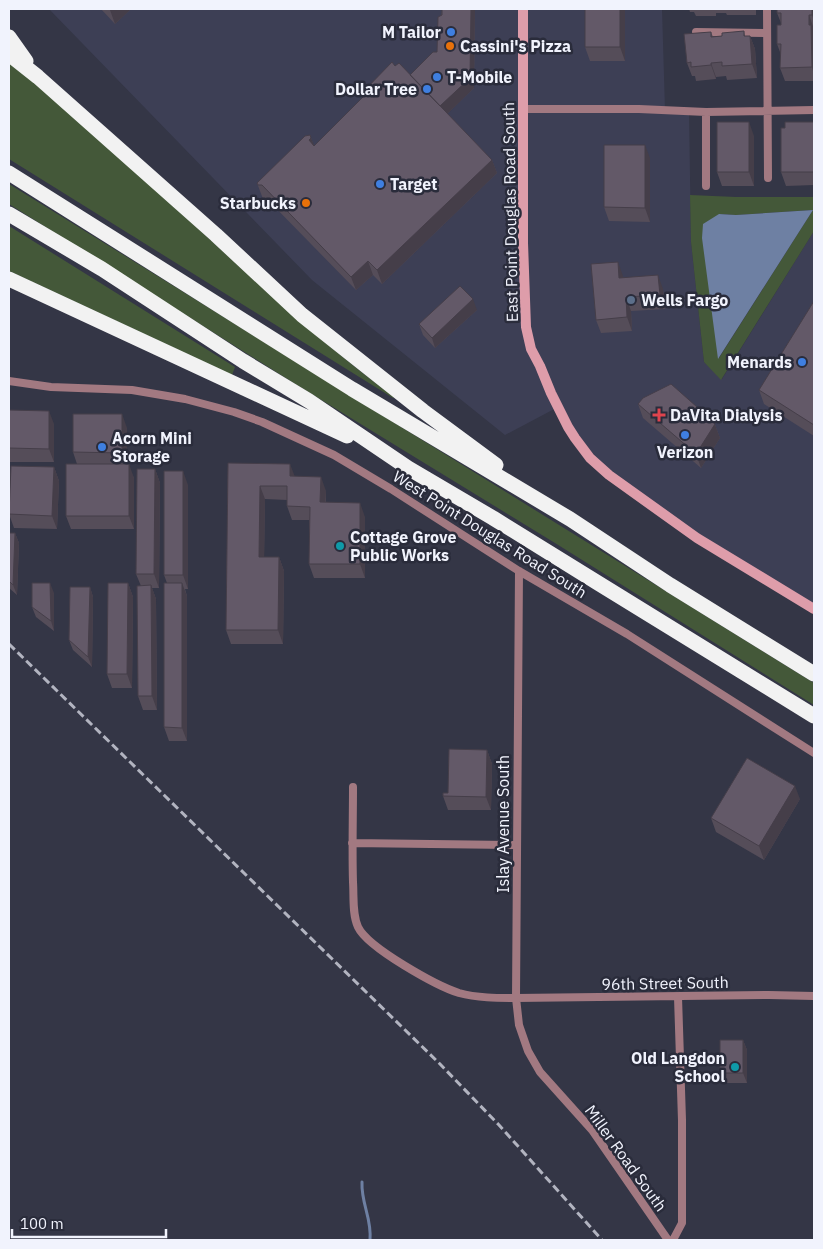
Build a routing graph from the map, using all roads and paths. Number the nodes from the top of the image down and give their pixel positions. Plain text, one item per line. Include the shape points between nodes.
1 (523, 9) edge
2 (767, 9) edge
3 (696, 32) edge
4 (767, 33) junction
5 (9, 37) edge
6 (9, 54) edge
7 (38, 77) junction
8 (523, 109) junction
9 (814, 110) edge
10 (706, 112) junction
11 (768, 112) junction
12 (9, 173) edge
13 (768, 178) dead end
14 (706, 186) dead end
15 (9, 214) edge
16 (9, 279) edge
17 (9, 381) edge
18 (368, 441) junction
19 (570, 519) junction
20 (519, 570) junction
21 (814, 610) edge
22 (814, 674) edge
23 (814, 716) edge
24 (814, 753) edge
25 (353, 787) dead end
26 (352, 843) junction
27 (516, 845) junction
28 (814, 996) edge
29 (678, 997) junction
30 (516, 998) junction
31 (540, 1072) joint
32 (668, 1240) edge
33 (673, 1240) edge

1 - 8 street, East Point Douglas Road South
2 - 4 street
3 - 4 street
4 - 11 street
5 - 7 highway
6 - 7 highway
7 - 19 highway via 302,315 423,411
8 - 10 street
8 - 21 street, East Point Douglas Road South via 526,327 531,349 568,427 590,458 609,475 697,538
9 - 11 street
10 - 11 street
10 - 14 street
11 - 13 street
12 - 19 highway via 352,389
15 - 18 highway via 102,269
16 - 18 highway via 348,436
17 - 20 street, West Point Douglas Road South via 132,390 184,399 262,422 343,460
18 - 23 highway
19 - 22 highway
20 - 24 street, West Point Douglas Road South via 627,634
20 - 27 street, Islay Avenue South
25 - 26 street
26 - 27 street
26 - 30 street via 354,906 358,927 369,941 420,975 458,992
27 - 30 street, Islay Avenue South
28 - 29 street, 96th Street South
29 - 30 street, 96th Street South
29 - 33 street via 682,1223
30 - 31 street, Islay Avenue South via 519,1025
31 - 32 street, Miller Road South via 592,1130

